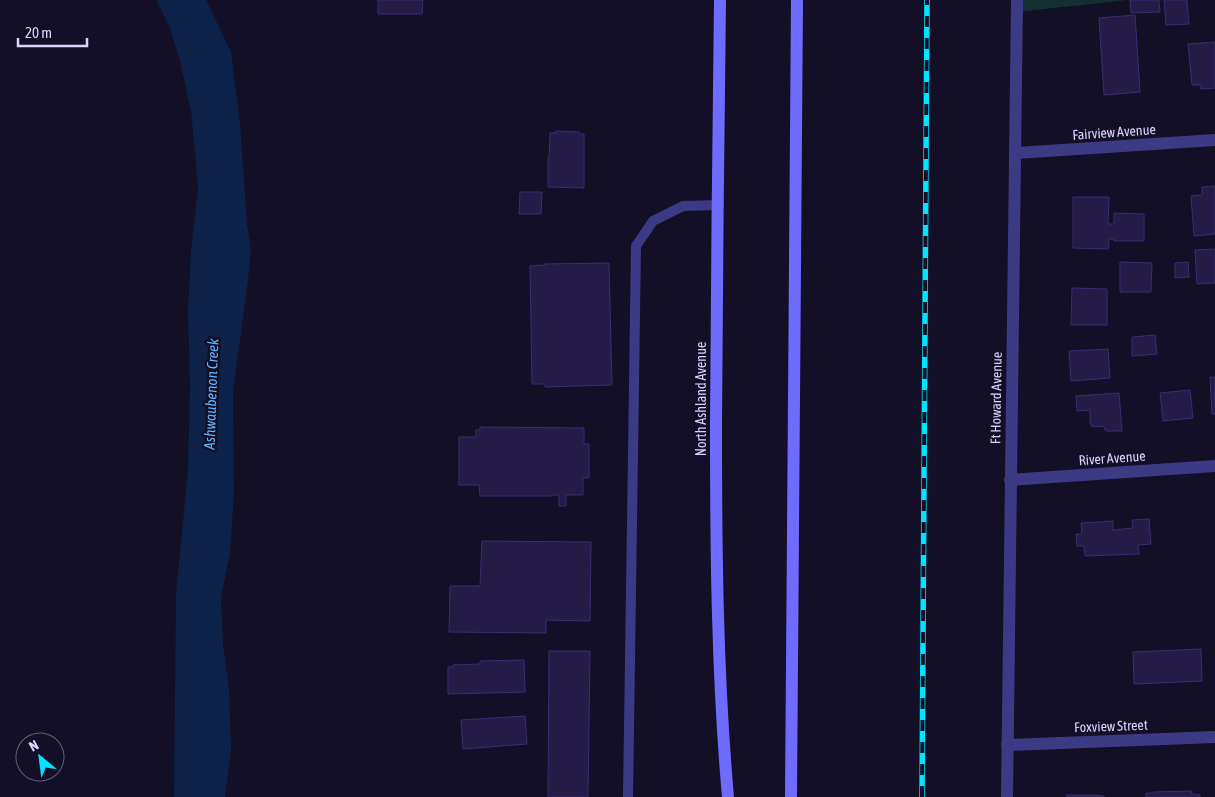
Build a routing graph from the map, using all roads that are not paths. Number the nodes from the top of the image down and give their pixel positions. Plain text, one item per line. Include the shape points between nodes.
1 (720, 0) edge
2 (797, 0) edge
3 (1017, 0) edge
4 (1215, 140) edge
5 (1015, 153) junction
6 (718, 205) junction
7 (1215, 466) edge
8 (1010, 480) junction
9 (1215, 737) edge
10 (1007, 745) junction
11 (628, 797) edge
12 (728, 797) edge
13 (792, 797) edge
14 (1006, 797) edge

1 - 6 main road, North Ashland Avenue
2 - 13 main road
3 - 5 street, Ft Howard Avenue
4 - 5 street, Fairview Avenue
5 - 8 street, Ft Howard Avenue
6 - 11 lane via 683,206 653,221 636,246
6 - 12 main road, North Ashland Avenue via 716,548
7 - 8 street, River Avenue
8 - 10 street, Ft Howard Avenue
9 - 10 street, Foxview Street
10 - 14 street, Ft Howard Avenue

